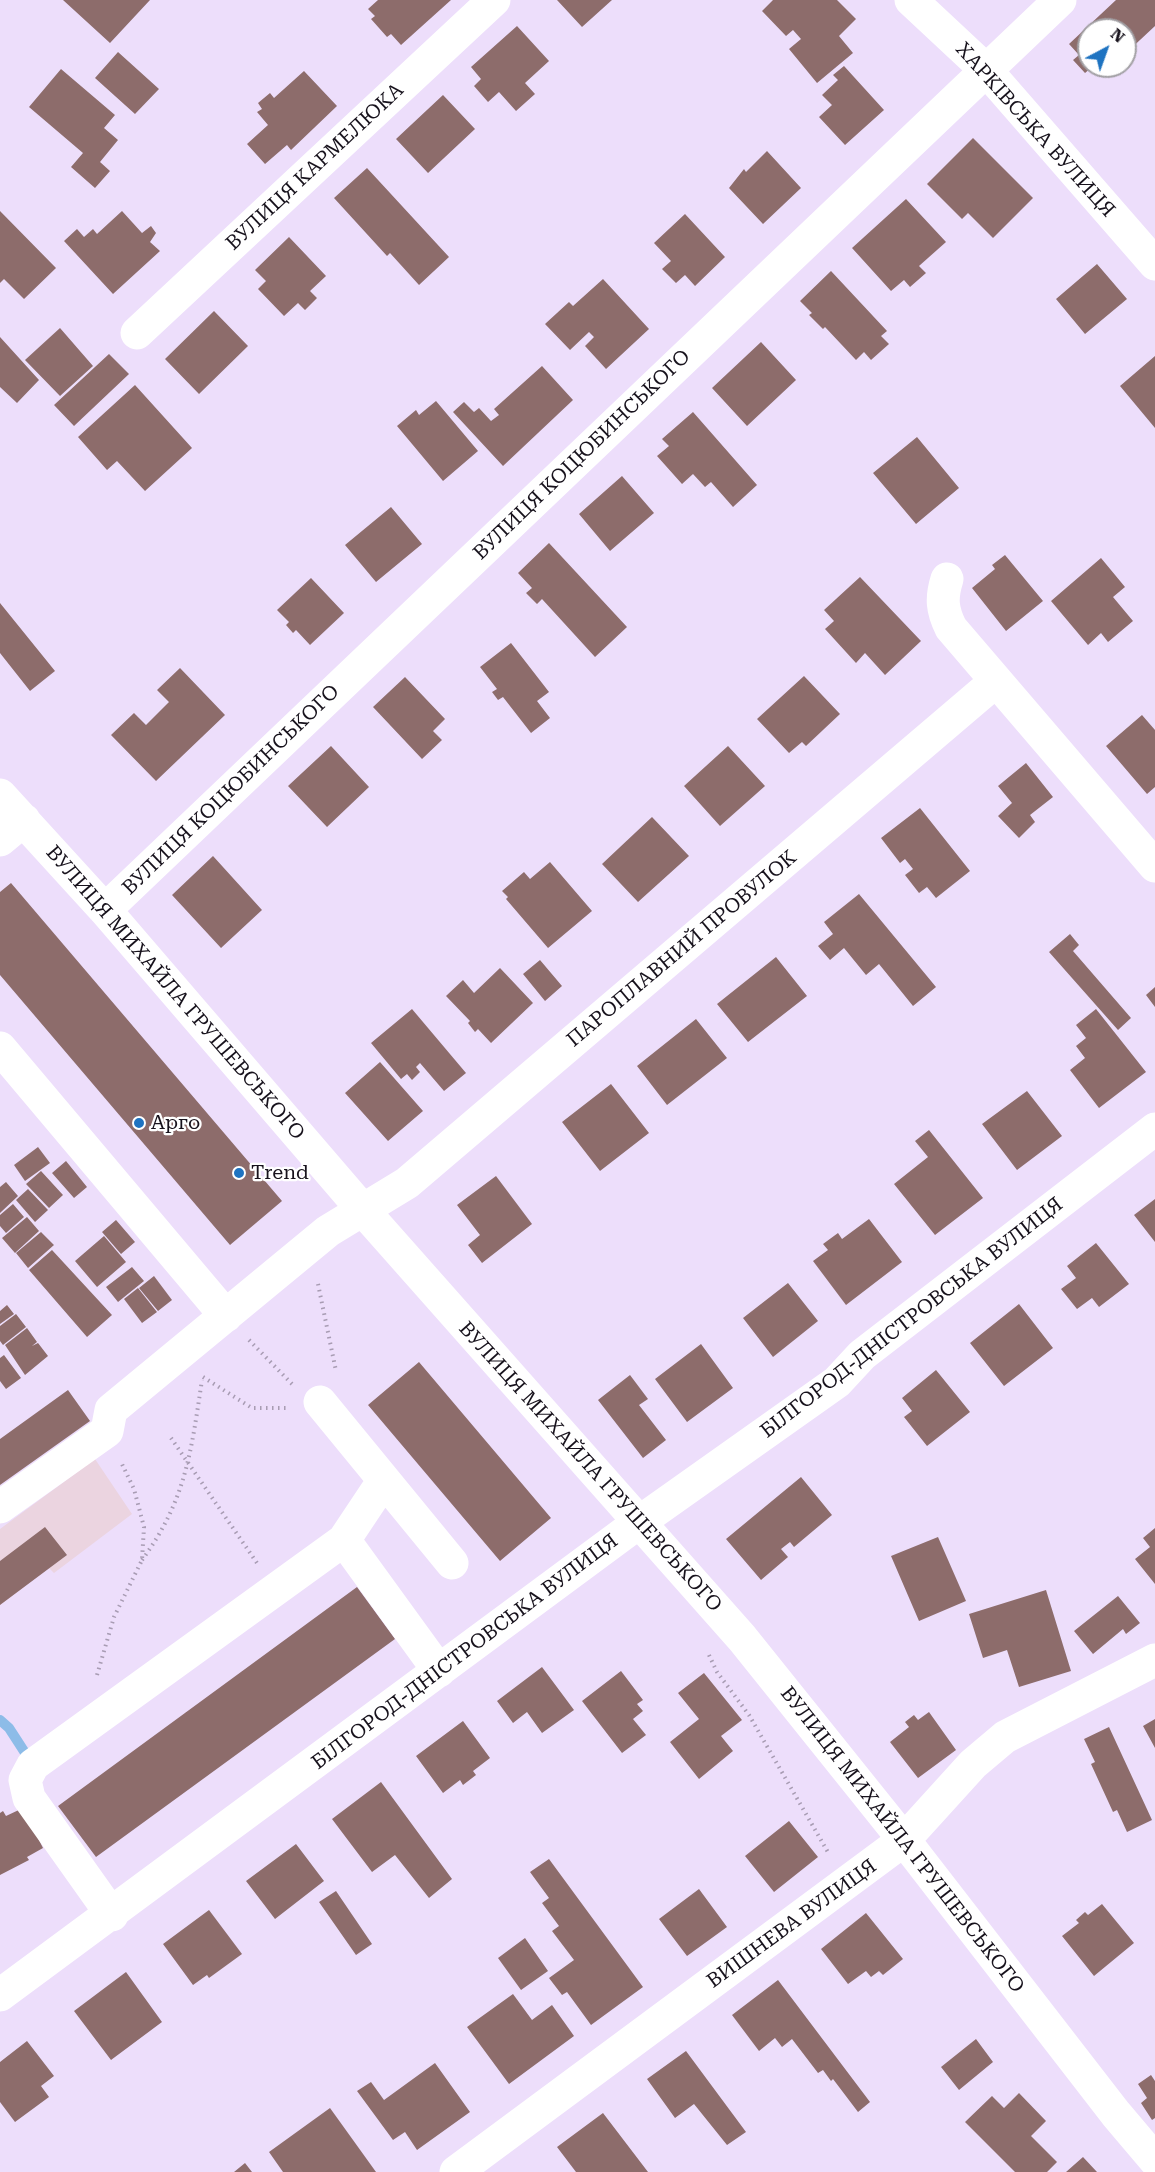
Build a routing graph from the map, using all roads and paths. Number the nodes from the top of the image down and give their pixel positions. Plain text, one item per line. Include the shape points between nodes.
1 (494, 0) edge
2 (911, 0) edge
3 (1060, 0) edge
4 (986, 70) junction
5 (1155, 264) edge
6 (137, 333) dead end
7 (947, 579) dead end
8 (996, 681) junction
9 (0, 795) edge
10 (12, 830) edge
11 (1155, 866) edge
12 (105, 909) junction
13 (0, 1048) edge
14 (1155, 1129) edge
15 (362, 1209) junction
16 (317, 1277) dead end
17 (235, 1325) junction
18 (199, 1369) dead end
19 (336, 1374) dead end
20 (203, 1377) junction
21 (304, 1400) junction
22 (107, 1431) junction
23 (171, 1438) dead end
24 (189, 1464) junction
25 (384, 1480) junction
26 (0, 1507) edge
27 (639, 1523) junction
28 (344, 1540) junction
29 (142, 1560) junction
30 (452, 1563) dead end
31 (276, 1590) junction
32 (706, 1651) dead end
33 (1155, 1660) edge
34 (439, 1671) junction
35 (96, 1719) junction
36 (904, 1840) junction
37 (832, 1860) dead end
38 (112, 1915) junction
39 (0, 1995) edge
40 (1155, 2160) edge
41 (456, 2172) edge

1 - 6 street, ВУЛИЦЯ КАРМЕЛЮКА
2 - 4 street, ХАРКІВСЬКА ВУЛИЦЯ
3 - 4 street, ВУЛИЦЯ КОЦЮБИНСЬКОГО
4 - 5 street, ХАРКІВСЬКА ВУЛИЦЯ
4 - 12 street, ВУЛИЦЯ КОЦЮБИНСЬКОГО
7 - 8 street via 942,596 951,628
8 - 11 street
8 - 15 street, ПАРОПЛАВНИЙ ПРОВУЛОК via 407,1183
9 - 10 street, ВУЛИЦЯ МИХАЙЛА ГРУШЕВСЬКОГО
10 - 12 street, ВУЛИЦЯ МИХАЙЛА ГРУШЕВСЬКОГО
12 - 15 street, ВУЛИЦЯ МИХАЙЛА ГРУШЕВСЬКОГО
13 - 17 street
14 - 27 street, БІЛГОРОД-ДНІСТРОВСЬКА ВУЛИЦЯ via 862,1355 837,1382
15 - 17 street, ПАРОПЛАВНИЙ ПРОВУЛОК via 328,1231
15 - 27 street, ВУЛИЦЯ МИХАЙЛА ГРУШЕВСЬКОГО
16 - 19 path
17 - 21 path
17 - 22 street, ПАРОПЛАВНИЙ ПРОВУЛОК via 111,1410
18 - 20 path
20 - 21 path via 252,1408
20 - 24 path
21 - 25 street
22 - 26 street
22 - 29 path via 134,1489 144,1527
23 - 24 path
24 - 29 path via 161,1534
24 - 31 path
25 - 28 street
25 - 30 street
27 - 34 street, БІЛГОРОД-ДНІСТРОВСЬКА ВУЛИЦЯ
27 - 36 street, ВУЛИЦЯ МИХАЙЛА ГРУШЕВСЬКОГО via 742,1638
28 - 31 street
28 - 34 street
29 - 35 path via 114,1617 100,1660 94,1691
31 - 35 street
32 - 37 path via 754,1724
33 - 36 street, ВИШНЕВА ВУЛИЦЯ via 1005,1737 973,1764
34 - 38 street, БІЛГОРОД-ДНІСТРОВСЬКА ВУЛИЦЯ
35 - 38 street via 33,1765 25,1780 40,1818
36 - 40 street, ВУЛИЦЯ МИХАЙЛА ГРУШЕВСЬКОГО
36 - 41 street, ВИШНЕВА ВУЛИЦЯ
38 - 39 street, БІЛГОРОД-ДНІСТРОВСЬКА ВУЛИЦЯ

